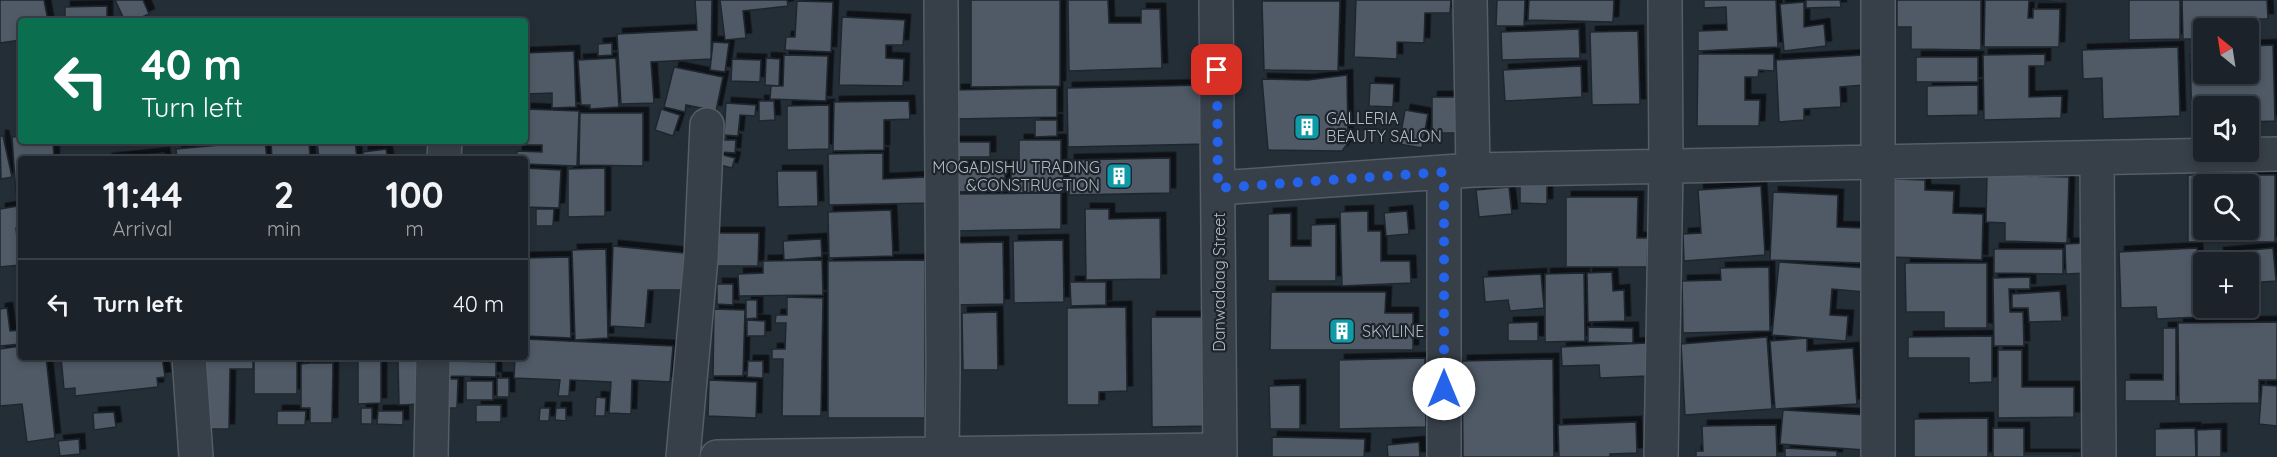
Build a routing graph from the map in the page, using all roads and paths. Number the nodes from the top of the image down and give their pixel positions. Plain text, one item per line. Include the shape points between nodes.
1 (941, 0) edge
2 (1216, 0) edge
3 (1470, 0) edge
4 (1665, 0) edge
5 (1878, 0) edge
6 (707, 125) dead end
7 (2277, 154) edge
8 (2097, 158) junction
9 (1880, 161) junction
10 (1666, 167) junction
11 (1459, 171) junction
12 (1218, 188) junction
13 (189, 360) edge
14 (433, 360) edge
15 (1220, 453) edge
16 (942, 455) edge
17 (196, 457) edge
18 (431, 457) edge
19 (683, 457) edge
20 (717, 457) edge
21 (1444, 457) edge
22 (1661, 457) edge
23 (1878, 457) edge
24 (2099, 457) edge

1 - 16 street
2 - 12 street, Danwadaag Street
3 - 11 street
4 - 10 street
5 - 9 street
6 - 19 street via 701,258
7 - 8 street
8 - 9 street
8 - 24 street
9 - 10 street
9 - 23 street
10 - 11 street
10 - 22 street
11 - 12 street
11 - 21 street
12 - 15 street, Danwadaag Street
13 - 17 street
14 - 18 street
15 - 16 street
16 - 20 street

